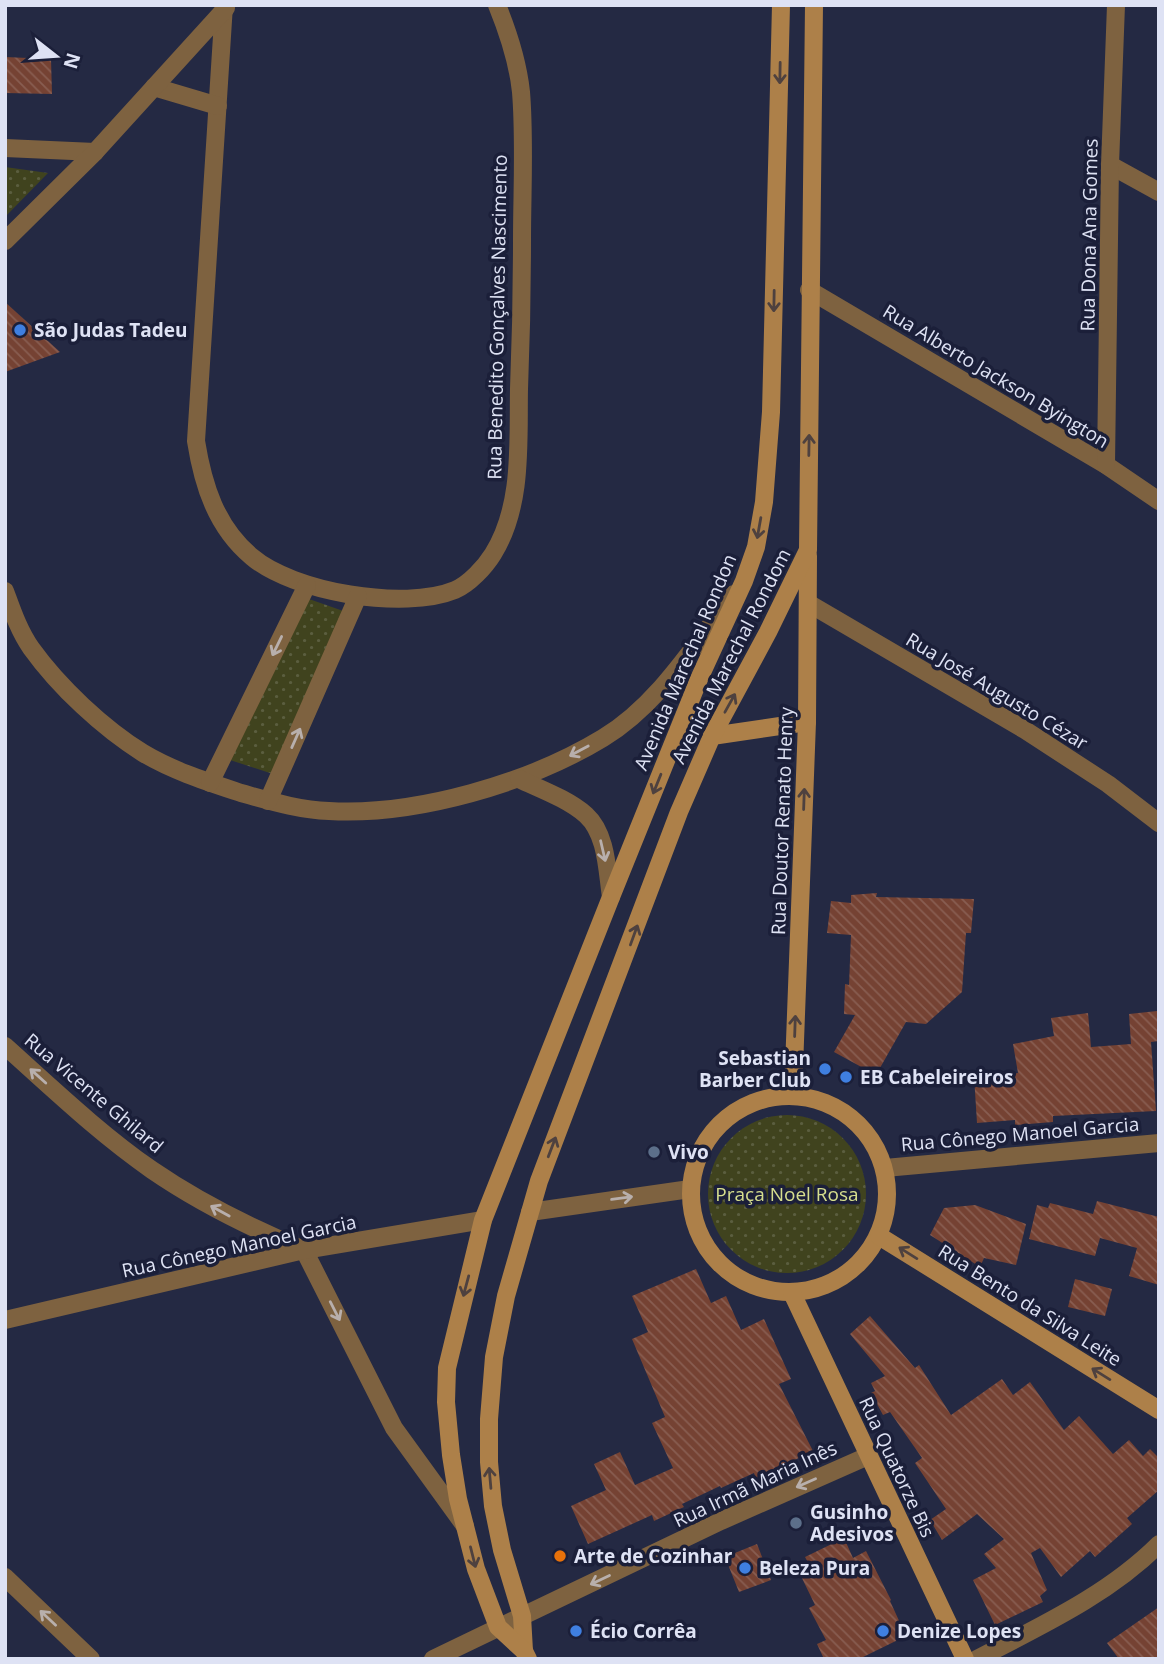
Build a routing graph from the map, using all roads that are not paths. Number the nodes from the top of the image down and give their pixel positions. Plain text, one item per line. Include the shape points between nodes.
1 (497, 5) edge
2 (781, 5) edge
3 (814, 5) edge
4 (1116, 5) edge
5 (225, 7) edge
6 (154, 87) junction
7 (218, 106) junction
8 (5, 148) edge
9 (95, 152) junction
10 (1110, 165) junction
11 (1159, 192) edge
12 (5, 241) edge
13 (809, 290) junction
14 (1106, 466) junction
15 (1159, 501) edge
16 (808, 550) junction
17 (744, 580) junction
18 (307, 585) junction
19 (5, 591) edge
20 (358, 596) junction
21 (808, 603) junction
22 (807, 722) junction
23 (712, 736) junction
24 (519, 779) junction
25 (209, 783) junction
26 (268, 801) junction
27 (1157, 817) edge
28 (611, 897) junction
29 (5, 1046) edge
30 (793, 1094) junction
31 (1159, 1143) edge
32 (885, 1168) junction
33 (690, 1189) junction
34 (530, 1212) junction
35 (483, 1220) junction
36 (879, 1236) junction
37 (304, 1250) junction
38 (792, 1293) junction
39 (5, 1320) edge
40 (1159, 1410) edge
41 (868, 1456) junction
42 (465, 1526) junction
43 (1159, 1544) edge
44 (5, 1577) edge
45 (522, 1616) junction
46 (498, 1627) junction
47 (526, 1655) edge
48 (92, 1659) edge
49 (433, 1659) edge
50 (965, 1659) edge
51 (977, 1659) edge

1 - 20 street, Rua Benedito Gonçalves Nascimento via 508,31 521,91 522,306 514,498 493,554 456,590 399,600
2 -> 17 main road, Avenida Marechal Rondon via 771,412 764,502
3 - 13 main road, Avenida Marechal Rondom
4 - 10 street, Rua Dona Ana Gomes
5 - 6 street
5 - 7 street, Rua Benedito Gonçalves Nascimento
6 - 7 street
6 - 9 street
7 - 18 street, Rua Benedito Gonçalves Nascimento via 196,441 201,473 211,505 252,558
8 - 9 street
9 - 12 street
10 - 11 street
10 - 14 street, Rua Dona Ana Gomes
13 - 14 street, Rua Alberto Jackson Byington
16 -> 13 main road, Avenida Marechal Rondom
14 - 15 street, Rua Alberto Jackson Byington
16 - 21 main road, Rua Doutor Renato Henry
23 -> 16 main road, Avenida Marechal Rondom
17 -> 24 street via 673,674 637,713 563,760
17 -> 28 main road, Avenida Marechal Rondon
18 - 20 street, Rua Benedito Gonçalves Nascimento
18 -> 25 street
19 - 25 street via 31,648 66,690 143,753
26 -> 20 street
21 - 22 main road, Rua Doutor Renato Henry
21 - 27 street, Rua José Augusto Cézar via 1025,730
22 - 23 main road
30 -> 22 main road, Rua Doutor Renato Henry
34 -> 23 main road, Avenida Marechal Rondom via 674,825
24 - 26 street via 406,807 356,811
24 -> 28 street via 587,816 600,838
25 - 26 street
28 - 35 main road, Avenida Marechal Rondon
37 -> 29 street, Rua Vicente Ghilard via 255,1230 152,1170
30 - 32 main road via 824,1101 851,1116 872,1139
30 - 33 main road via 762,1098 734,1111 712,1132 696,1159
31 - 32 street, Rua Cônego Manoel Garcia
32 - 36 main road via 888,1202
34 -> 33 street
33 - 38 main road via 692,1216 702,1242 718,1264 739,1280 764,1290
45 -> 34 main road, Avenida Marechal Rondom via 493,1506 489,1419 494,1357 506,1296
35 - 37 street, Rua Cônego Manoel Garcia
35 -> 42 main road, Avenida Marechal Rondon via 447,1368 450,1455
36 - 38 main road via 858,1265 827,1285
40 -> 36 main road, Rua Bento da Silva Leite
37 - 39 street, Rua Cônego Manoel Garcia
37 -> 42 street via 394,1428
38 - 41 main road, Rua Quatorze Bis
41 -> 45 street, Rua Irmã Maria Inês
41 - 50 main road, Rua Quatorze Bis
42 -> 46 main road, Avenida Marechal Rondon
43 - 51 street via 1112,1583
48 -> 44 street
45 - 46 street, Rua Irmã Maria Inês
45 - 47 main road, Avenida Marechal Rondom
46 - 47 main road
46 - 49 street, Rua Irmã Maria Inês

